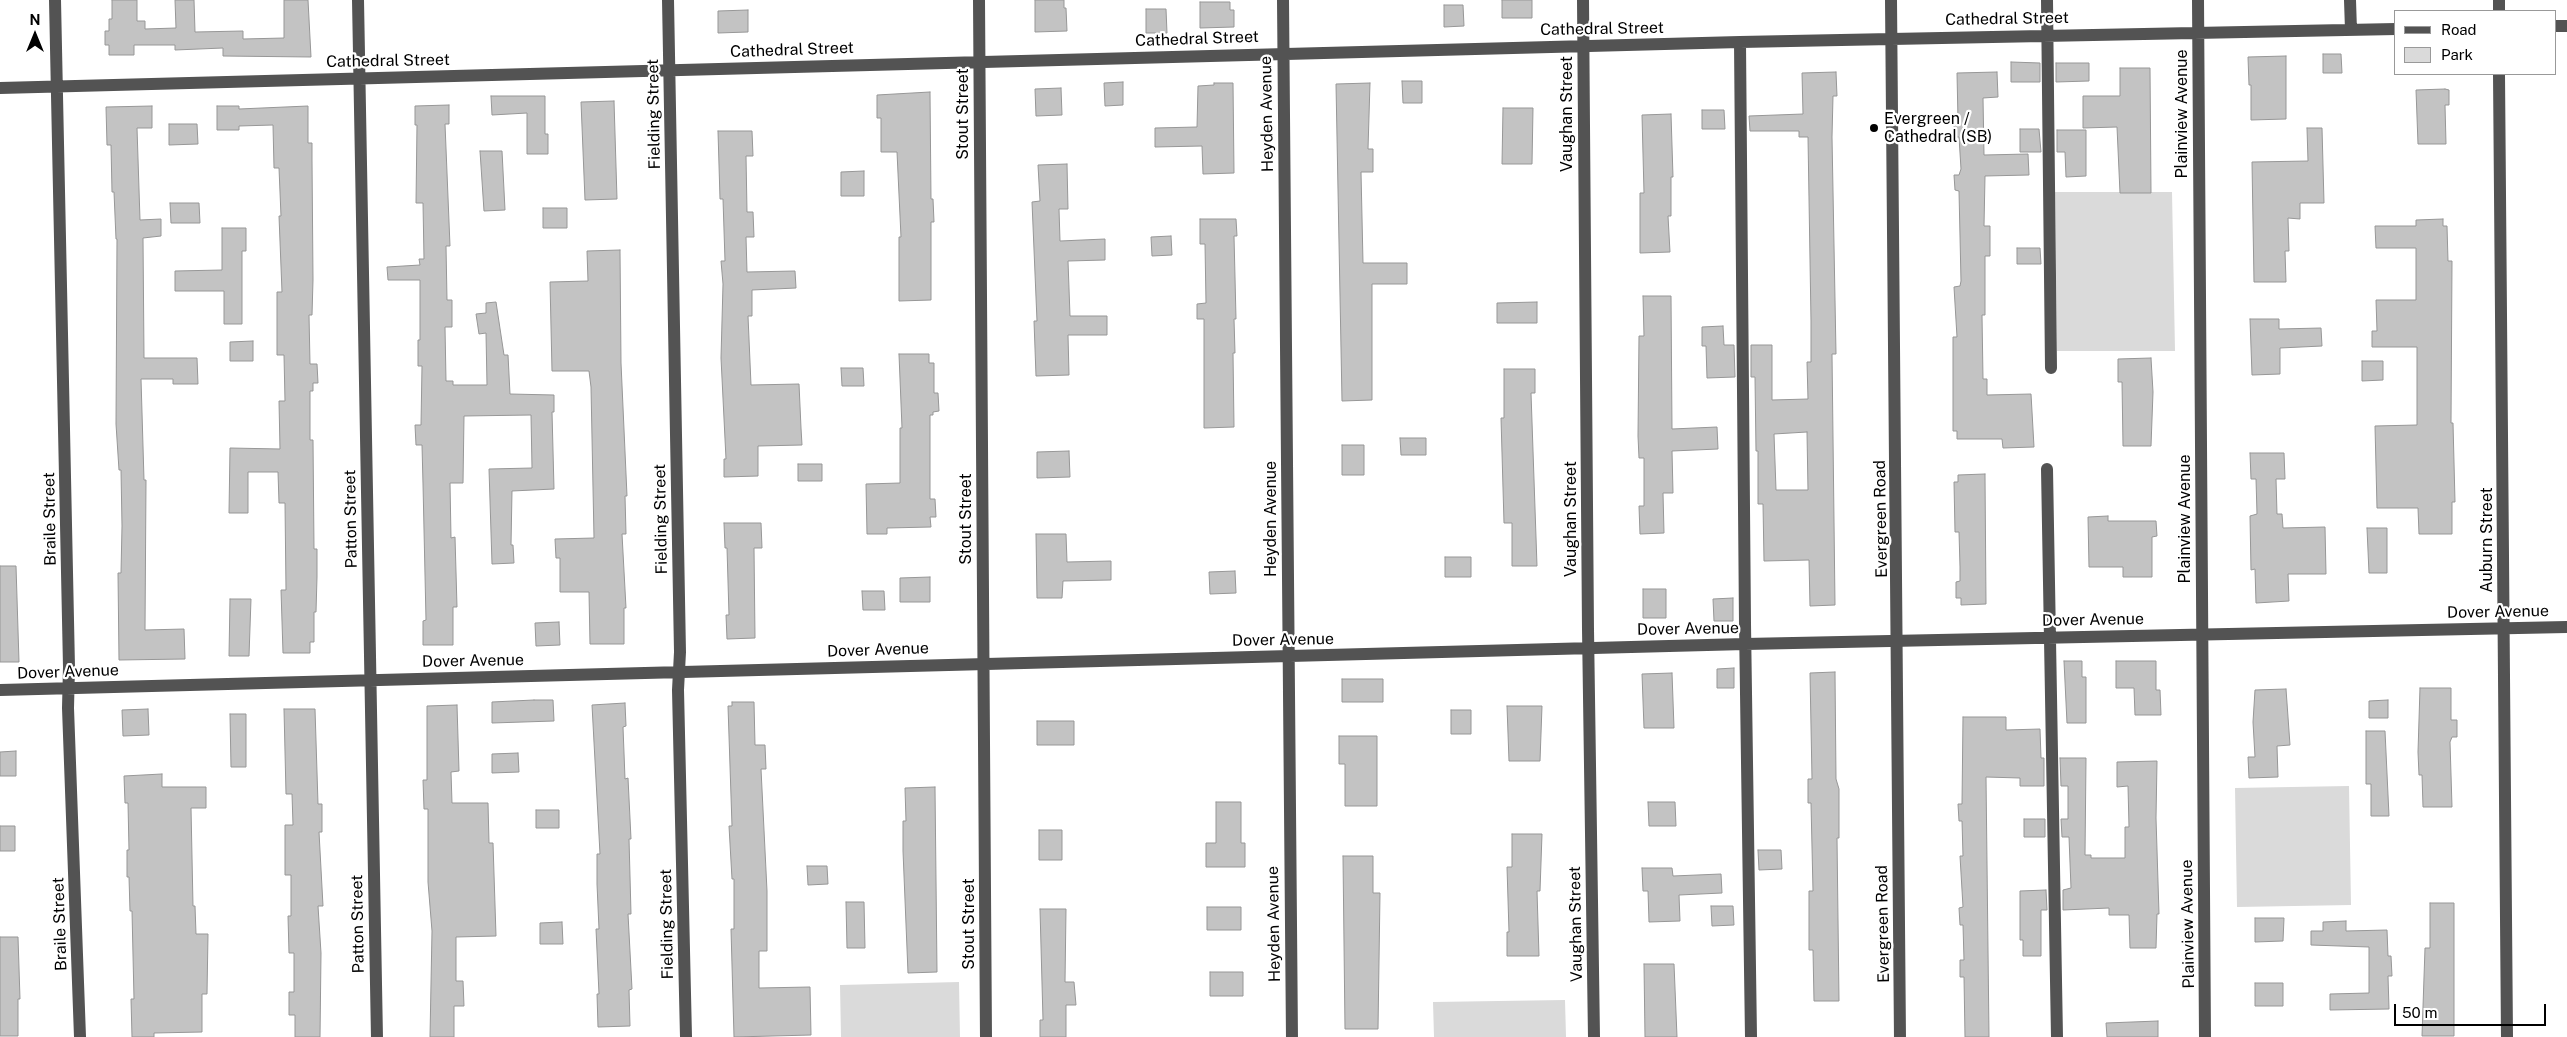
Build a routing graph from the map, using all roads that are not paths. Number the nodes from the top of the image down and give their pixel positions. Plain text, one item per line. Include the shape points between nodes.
1 (55, 0) edge
2 (358, 0) edge
3 (668, 0) edge
4 (979, 0) edge
5 (1283, 0) edge
6 (1583, 0) edge
7 (1891, 0) edge
8 (2047, 0) edge
9 (2198, 0) edge
10 (2350, 0) edge
11 (2394, 29) edge
12 (2351, 30) junction
13 (2198, 32) junction
14 (2048, 35) junction
15 (1892, 38) junction
16 (1740, 42) junction
17 (1583, 46) junction
18 (1283, 53) junction
19 (979, 61) junction
20 (669, 70) junction
21 (2500, 75) edge
22 (360, 78) junction
23 (56, 86) junction
24 (0, 88) edge
25 (2051, 368) dead end
26 (2047, 469) dead end
27 (2567, 628) edge
28 (2504, 629) junction
29 (2202, 634) junction
30 (2050, 637) junction
31 (1897, 640) junction
32 (1745, 644) junction
33 (1588, 648) junction
34 (1288, 656) junction
35 (984, 663) junction
36 (679, 672) junction
37 (370, 680) junction
38 (68, 689) junction
39 (0, 690) edge
40 (80, 1037) edge
41 (377, 1037) edge
42 (686, 1037) edge
43 (986, 1037) edge
44 (1292, 1037) edge
45 (1594, 1037) edge
46 (1751, 1037) edge
47 (1900, 1037) edge
48 (2057, 1037) edge
49 (2206, 1037) edge
50 (2507, 1037) edge

1 - 23 street, Braile Street
2 - 22 street, Patton Street
3 - 20 street, Fielding Street
4 - 19 street, Stout Street
5 - 18 street, Heyden Avenue
6 - 17 street, Vaughan Street
7 - 15 street, Evergreen Road
8 - 14 street
9 - 13 street, Plainview Avenue
10 - 12 street
11 - 12 street, Cathedral Street
12 - 13 street, Cathedral Street
13 - 14 street, Cathedral Street
13 - 29 street, Plainview Avenue
14 - 15 street, Cathedral Street
14 - 25 street
15 - 16 street, Cathedral Street
15 - 31 street, Evergreen Road
16 - 17 street, Cathedral Street
16 - 32 street
17 - 18 street, Cathedral Street
17 - 33 street, Vaughan Street
18 - 19 street, Cathedral Street
18 - 34 street, Heyden Avenue
19 - 20 street, Cathedral Street
19 - 35 street, Stout Street
20 - 22 street, Cathedral Street
20 - 36 street, Fielding Street
21 - 28 street, Auburn Street
22 - 23 street, Cathedral Street
22 - 37 street, Patton Street
23 - 24 street, Cathedral Street
23 - 38 street, Braile Street
26 - 30 street
27 - 28 street, Dover Avenue
28 - 29 street, Dover Avenue
28 - 50 street, Auburn Street
29 - 30 street, Dover Avenue
29 - 49 street, Plainview Avenue
30 - 31 street, Dover Avenue
30 - 48 street
31 - 32 street, Dover Avenue
31 - 47 street, Evergreen Road
32 - 33 street, Dover Avenue
32 - 46 street
33 - 34 street, Dover Avenue
33 - 45 street, Vaughan Street
34 - 35 street, Dover Avenue
34 - 44 street, Heyden Avenue
35 - 36 street, Dover Avenue
35 - 43 street, Stout Street
36 - 37 street, Dover Avenue
36 - 42 street, Fielding Street
37 - 38 street, Dover Avenue
37 - 41 street, Patton Street
38 - 39 street, Dover Avenue
38 - 40 street, Braile Street

